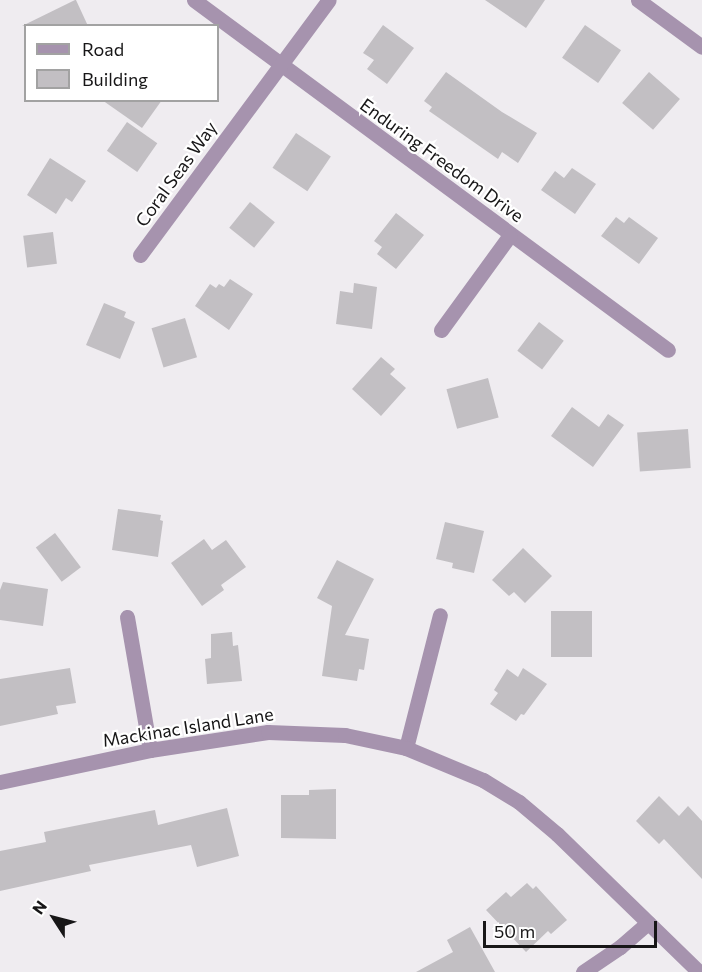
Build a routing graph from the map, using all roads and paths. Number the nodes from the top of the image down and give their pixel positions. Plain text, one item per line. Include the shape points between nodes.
1 (194, 0) edge
2 (329, 0) edge
3 (638, 0) edge
4 (700, 41) edge
5 (281, 65) junction
6 (510, 235) junction
7 (140, 255) dead end
8 (441, 330) dead end
9 (668, 350) dead end
10 (440, 615) dead end
11 (127, 617) dead end
12 (406, 748) junction
13 (150, 750) junction
14 (0, 782) edge
15 (648, 923) junction
16 (583, 972) edge
17 (699, 972) edge

1 - 5 street, Enduring Freedom Drive
2 - 5 street, Coral Seas Way
3 - 4 street
5 - 6 street, Enduring Freedom Drive
5 - 7 street, Coral Seas Way
6 - 8 street
6 - 9 street, Enduring Freedom Drive
10 - 12 street
11 - 13 street
12 - 13 street, Mackinac Island Lane via 345,735 268,732
12 - 15 street, Mackinac Island Lane via 483,780 519,802
13 - 14 street, Mackinac Island Lane
15 - 16 street
15 - 17 street, Mackinac Island Lane

